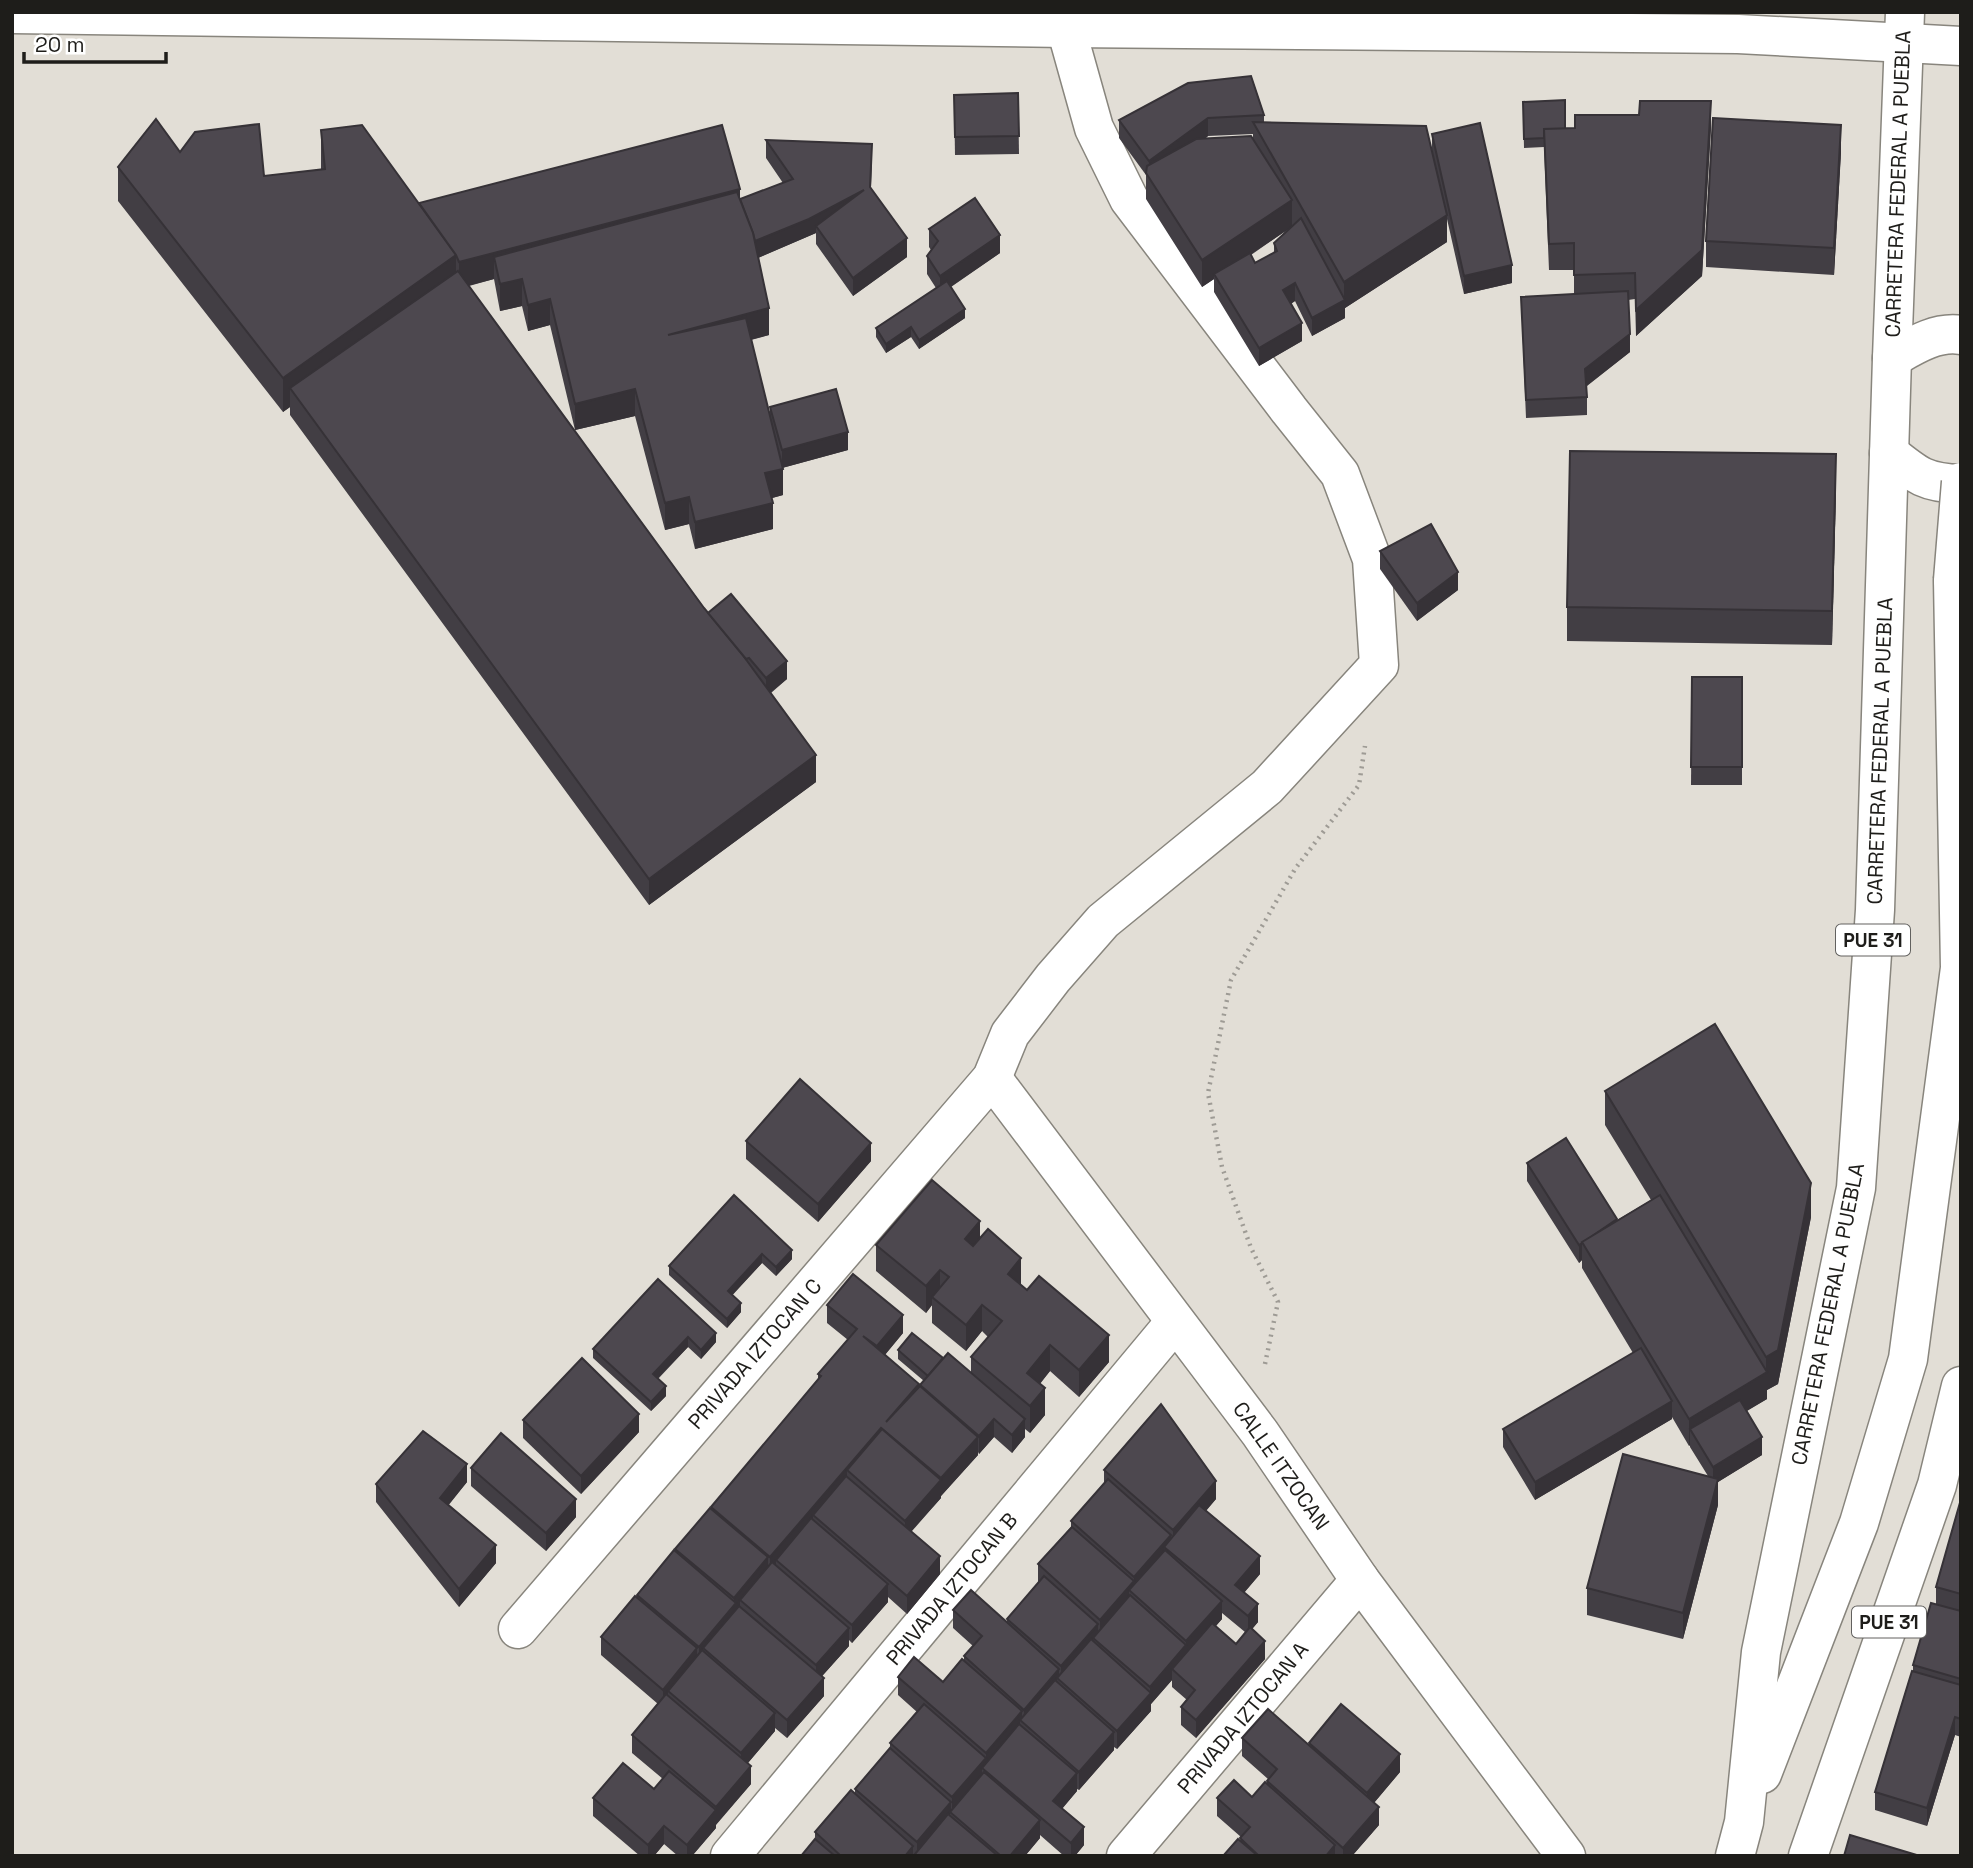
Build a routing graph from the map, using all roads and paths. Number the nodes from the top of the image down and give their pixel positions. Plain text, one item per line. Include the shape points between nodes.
1 (12, 14) edge
2 (1738, 23) edge
3 (1066, 28) junction
4 (1904, 28) edge
5 (1961, 46) edge
6 (1961, 335) edge
7 (1892, 358) junction
8 (1889, 453) junction
9 (1961, 483) edge
10 (1366, 745) dead end
11 (992, 1078) junction
12 (1175, 1322) junction
13 (1961, 1386) edge
14 (1259, 1433) junction
15 (1360, 1580) junction
16 (518, 1629) dead end
17 (1739, 1839) edge
18 (730, 1856) edge
19 (1126, 1856) edge
20 (1566, 1856) edge
21 (1808, 1856) edge

1 - 3 main road
2 - 3 main road
2 - 4 main road
3 - 11 main road, PRIVADA IZTOCAN C via 1094,128 1129,199 1340,474 1372,559 1379,665 1267,787 1103,921 1010,1034
4 - 5 main road
4 - 7 main road, CARRETERA FEDERAL A PUEBLA / PUE 31
6 - 7 main road via 1948,333 1922,341
7 - 8 main road, CARRETERA FEDERAL A PUEBLA / PUE 31
8 - 9 main road via 1918,477
8 - 17 main road, CARRETERA FEDERAL A PUEBLA / PUE 31 via 1875,910 1856,1188 1761,1652
9 - 17 main road, bridge via 1953,580 1960,968 1908,1359 1859,1523
10 - 14 path via 1359,785 1295,869 1231,980 1208,1093 1222,1167 1251,1248 1278,1302 1265,1362
11 - 12 main road, CALLE ITZOCAN
11 - 16 main road, PRIVADA IZTOCAN C
12 - 14 main road, CALLE ITZOCAN
12 - 18 main road, PRIVADA IZTOCAN B
13 - 21 main road, PUE 31 via 1937,1485
14 - 15 main road, CALLE ITZOCAN
15 - 19 main road, PRIVADA IZTOCAN A
15 - 20 main road, CALLE ITZOCAN

